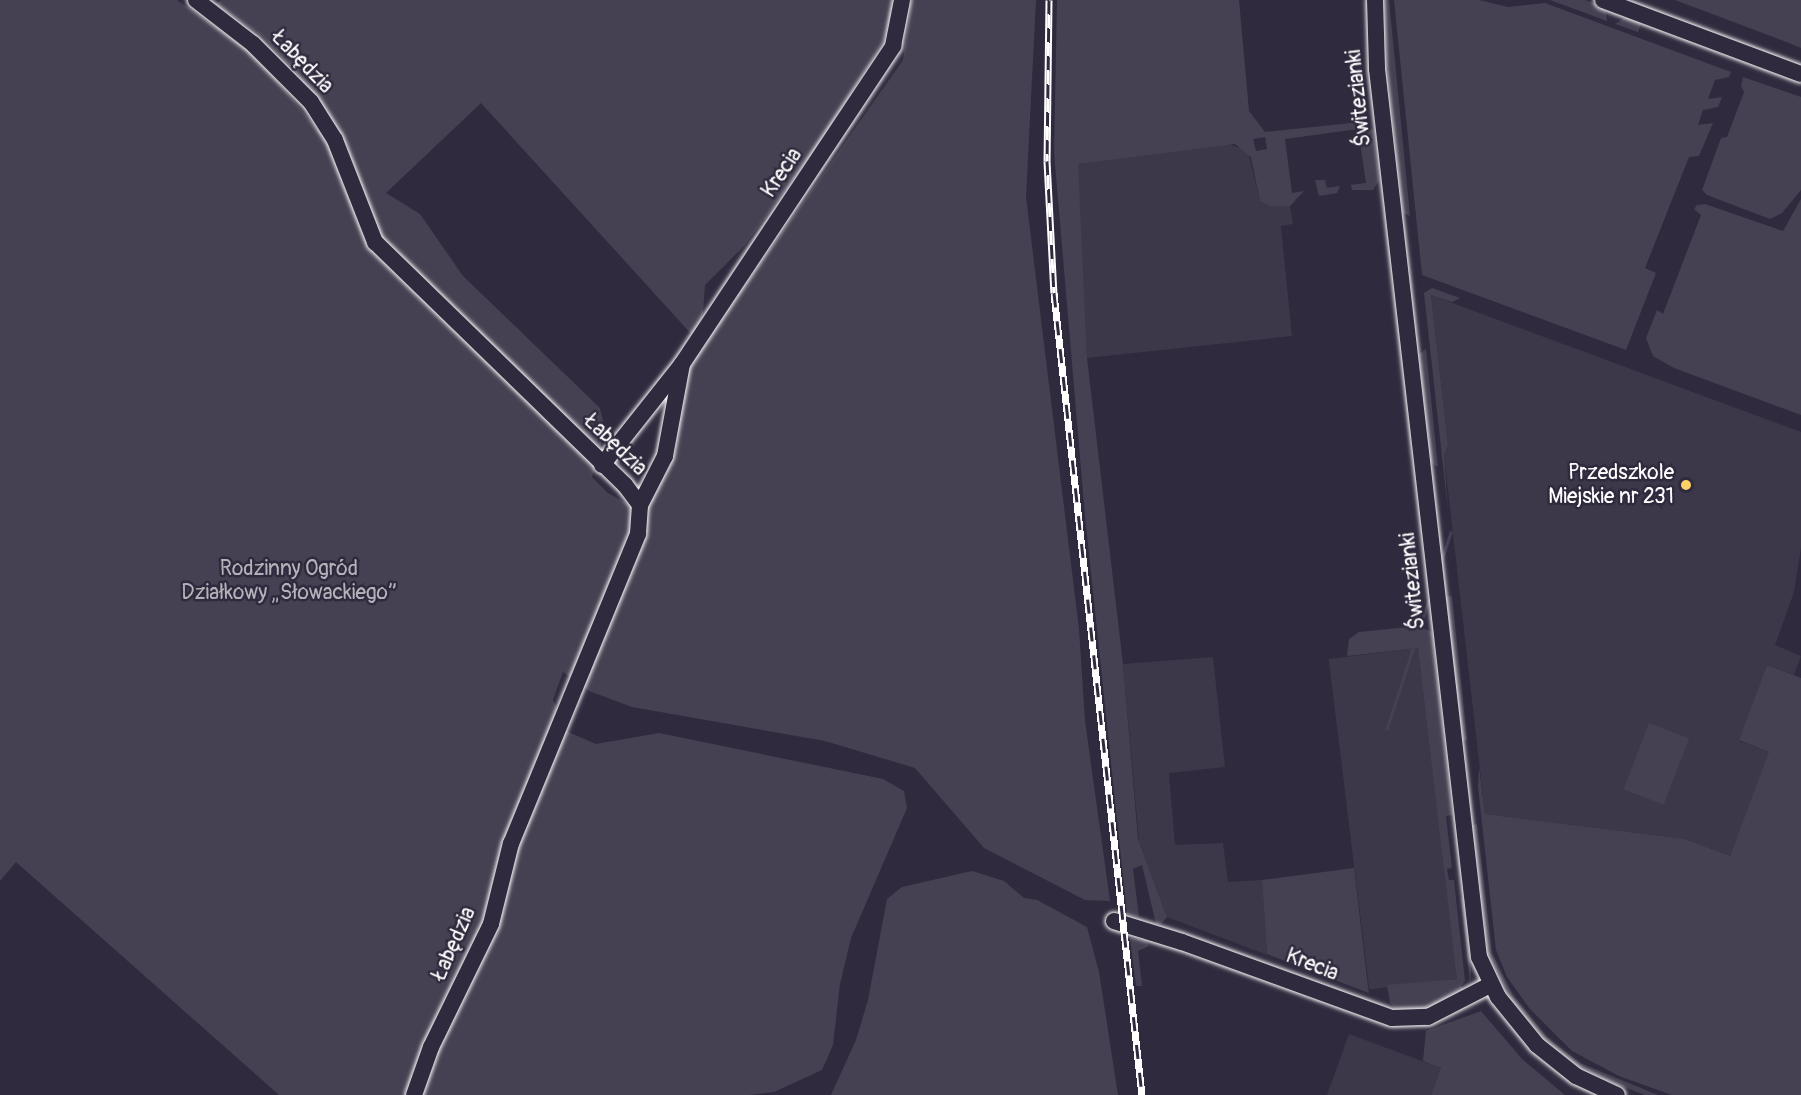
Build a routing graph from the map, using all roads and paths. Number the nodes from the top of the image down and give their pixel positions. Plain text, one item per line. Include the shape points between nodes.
1 (196, 0) edge
2 (902, 0) edge
3 (1375, 0) edge
4 (1603, 0) edge
5 (1801, 74) edge
6 (682, 364) junction
7 (602, 465) junction
8 (640, 505) junction
9 (1114, 921) dead end
10 (1490, 985) junction
11 (414, 1095) edge
12 (1617, 1095) edge

1 - 7 street, Łabędzia via 253,44 311,102 335,140 375,242
2 - 6 street, Krecia via 893,46
3 - 10 street, Świtezianki via 1377,69 1476,940
4 - 5 street
6 - 7 street, Krecia
6 - 8 street, Krecia via 664,456
7 - 8 street, Łabędzia
8 - 11 street, Łabędzia via 638,534 511,843 491,924 431,1047
9 - 10 street, Krecia via 1392,1018 1428,1017
10 - 12 street, Świtezianki via 1544,1052 1576,1076

